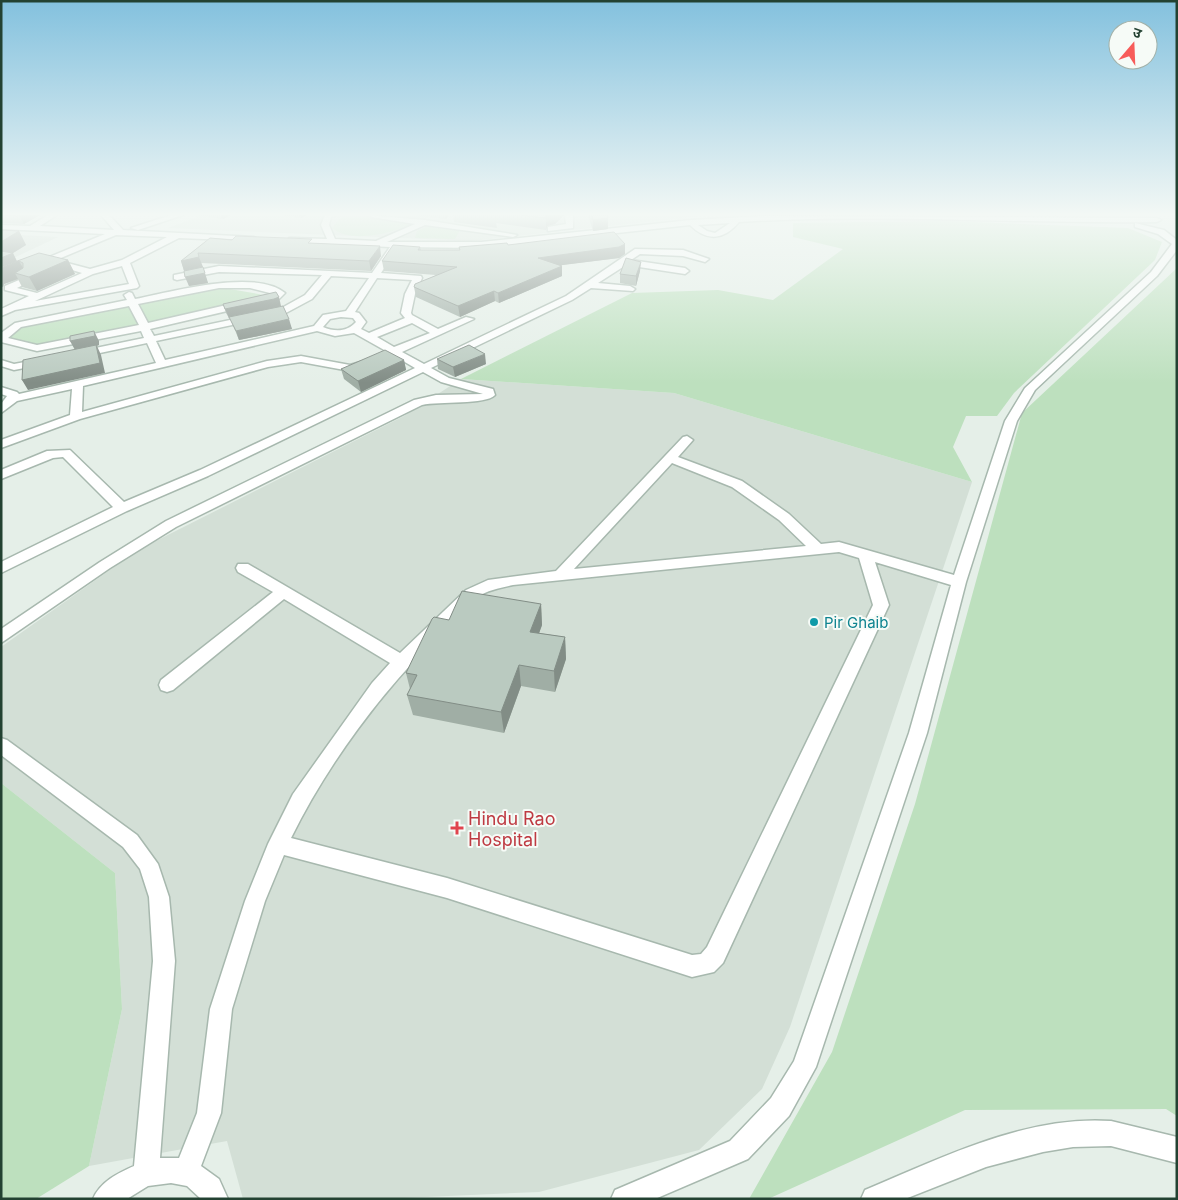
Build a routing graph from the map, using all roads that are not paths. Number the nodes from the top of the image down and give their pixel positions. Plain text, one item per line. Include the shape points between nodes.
1 (29, 271) edge
2 (85, 271) edge
3 (93, 271) edge
4 (129, 271) edge
5 (208, 271) edge
6 (274, 271) edge
7 (378, 271) edge
8 (611, 271) edge
9 (1156, 271) edge
10 (89, 272) junction
11 (328, 273) junction
12 (376, 274) junction
13 (18, 276) junction
14 (177, 277) dead end
15 (1, 280) edge
16 (592, 285) junction
17 (125, 287) junction
18 (630, 289) dead end
19 (89, 294) junction
20 (38, 296) junction
21 (133, 303) junction
22 (12, 308) junction
23 (1, 313) edge
24 (349, 314) junction
25 (412, 319) junction
26 (469, 319) dead end
27 (145, 327) junction
28 (318, 328) junction
29 (354, 329) junction
30 (438, 333) junction
31 (369, 337) junction
32 (1, 338) edge
33 (152, 340) junction
34 (394, 352) junction
35 (67, 357) edge
36 (48, 361) edge
37 (1, 363) edge
38 (162, 364) junction
39 (422, 368) junction
40 (191, 370) junction
41 (78, 384) junction
42 (1, 390) edge
43 (13, 399) junction
44 (1, 410) edge
45 (76, 417) junction
46 (687, 440) dead end
47 (1, 444) edge
48 (670, 458) junction
49 (1, 475) edge
50 (122, 508) junction
51 (818, 550) junction
52 (865, 554) junction
53 (1, 568) edge
54 (243, 568) dead end
55 (560, 574) junction
56 (959, 582) junction
57 (283, 592) junction
58 (1, 637) edge
59 (401, 662) junction
60 (167, 685) dead end
61 (1, 745) edge
62 (278, 844) junction
63 (1177, 1150) edge
64 (186, 1172) junction
65 (146, 1173) junction
66 (106, 1199) edge
67 (216, 1199) edge
68 (624, 1199) edge
69 (874, 1199) edge

1 - 13 street
2 - 10 street
3 - 10 street
4 - 17 street via 134,286
5 - 14 street
6 - 11 street
7 - 12 street
8 - 16 street
9 - 56 street via 1031,388 1017,408
10 - 19 street
10 - 20 street
11 - 12 street
11 - 33 street via 321,287 288,310
12 - 24 street
12 - 25 street via 418,279 405,308
13 - 15 street
13 - 20 street via 30,278 8,288
16 - 18 street
16 - 39 street
17 - 19 street
17 - 21 street
19 - 22 street
20 - 22 street
21 - 27 street
21 - 27 street via 219,284 244,284 280,293 276,297
21 - 32 street via 18,324
22 - 23 street
24 - 28 street via 326,317
24 - 29 street via 356,315 361,322
25 - 30 street
25 - 31 street
26 - 30 street
27 - 32 street via 36,348
27 - 33 street
28 - 29 street via 330,333
28 - 40 street
29 - 31 street
30 - 34 street
31 - 34 street
33 - 35 street
33 - 38 street
34 - 39 street
34 - 40 street via 350,368 301,359
36 - 37 street via 19,366
38 - 40 street
38 - 41 street
39 - 50 street via 204,473
39 - 58 street via 445,380 489,391 489,395 484,398 428,399 171,524
40 - 45 street
41 - 43 street
41 - 45 street
42 - 43 street via 13,394
43 - 44 street
45 - 47 street
46 - 48 street
48 - 51 street via 737,484 784,517
48 - 55 street
49 - 50 street via 51,454 66,453
50 - 53 street
51 - 52 street via 839,547
51 - 55 street
52 - 56 street
52 - 62 street via 881,606 715,955 706,964 692,966 447,888
54 - 57 street
55 - 59 street via 488,585 471,594
56 - 68 street via 918,733 804,1066 780,1107 739,1150
57 - 59 street
57 - 60 street
59 - 62 street via 378,688 300,800
61 - 65 street via 130,841 148,864 160,897 164,961
62 - 64 street via 255,902 221,1008 209,1113
63 - 69 street via 1104,1133 1036,1139 954,1165
64 - 65 street via 166,1169
64 - 67 street via 202,1180
65 - 66 street via 119,1187

